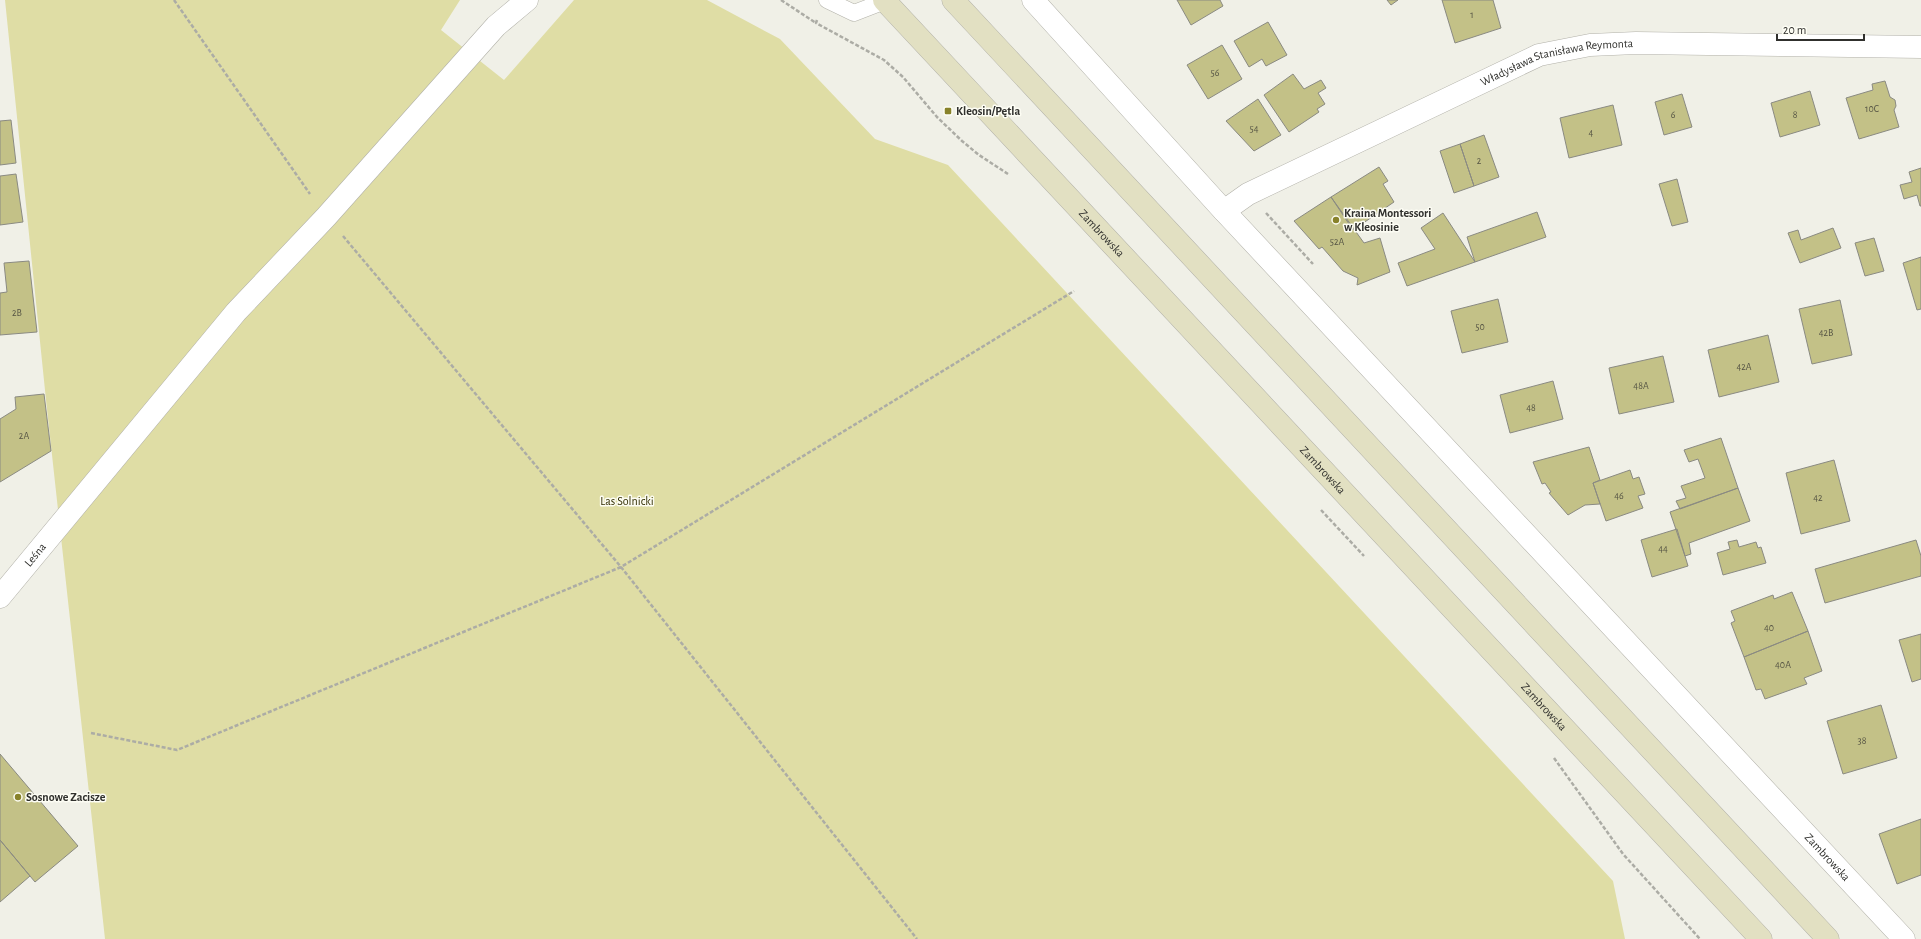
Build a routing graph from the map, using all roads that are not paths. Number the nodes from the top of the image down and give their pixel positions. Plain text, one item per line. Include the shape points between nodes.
1 (510, 0) edge
2 (527, 0) edge
3 (827, 0) edge
4 (885, 0) edge
5 (953, 0) edge
6 (1033, 0) edge
7 (496, 26) junction
8 (1921, 47) edge
9 (1224, 211) junction
10 (0, 597) edge
11 (1751, 931) edge
12 (1761, 939) edge
13 (1828, 939) edge
14 (1904, 939) edge

1 - 7 street
2 - 7 street
3 - 4 lane via 854,13
4 - 11 main road, Zambrowska
5 - 13 main road
6 - 9 street, Zambrowska
7 - 10 street, Leśna via 326,217 236,312
8 - 9 street, Władysława Stanisława Reymonta via 1636,42 1590,45 1539,55 1248,194
9 - 14 street, Zambrowska
11 - 12 main road, Zambrowska

